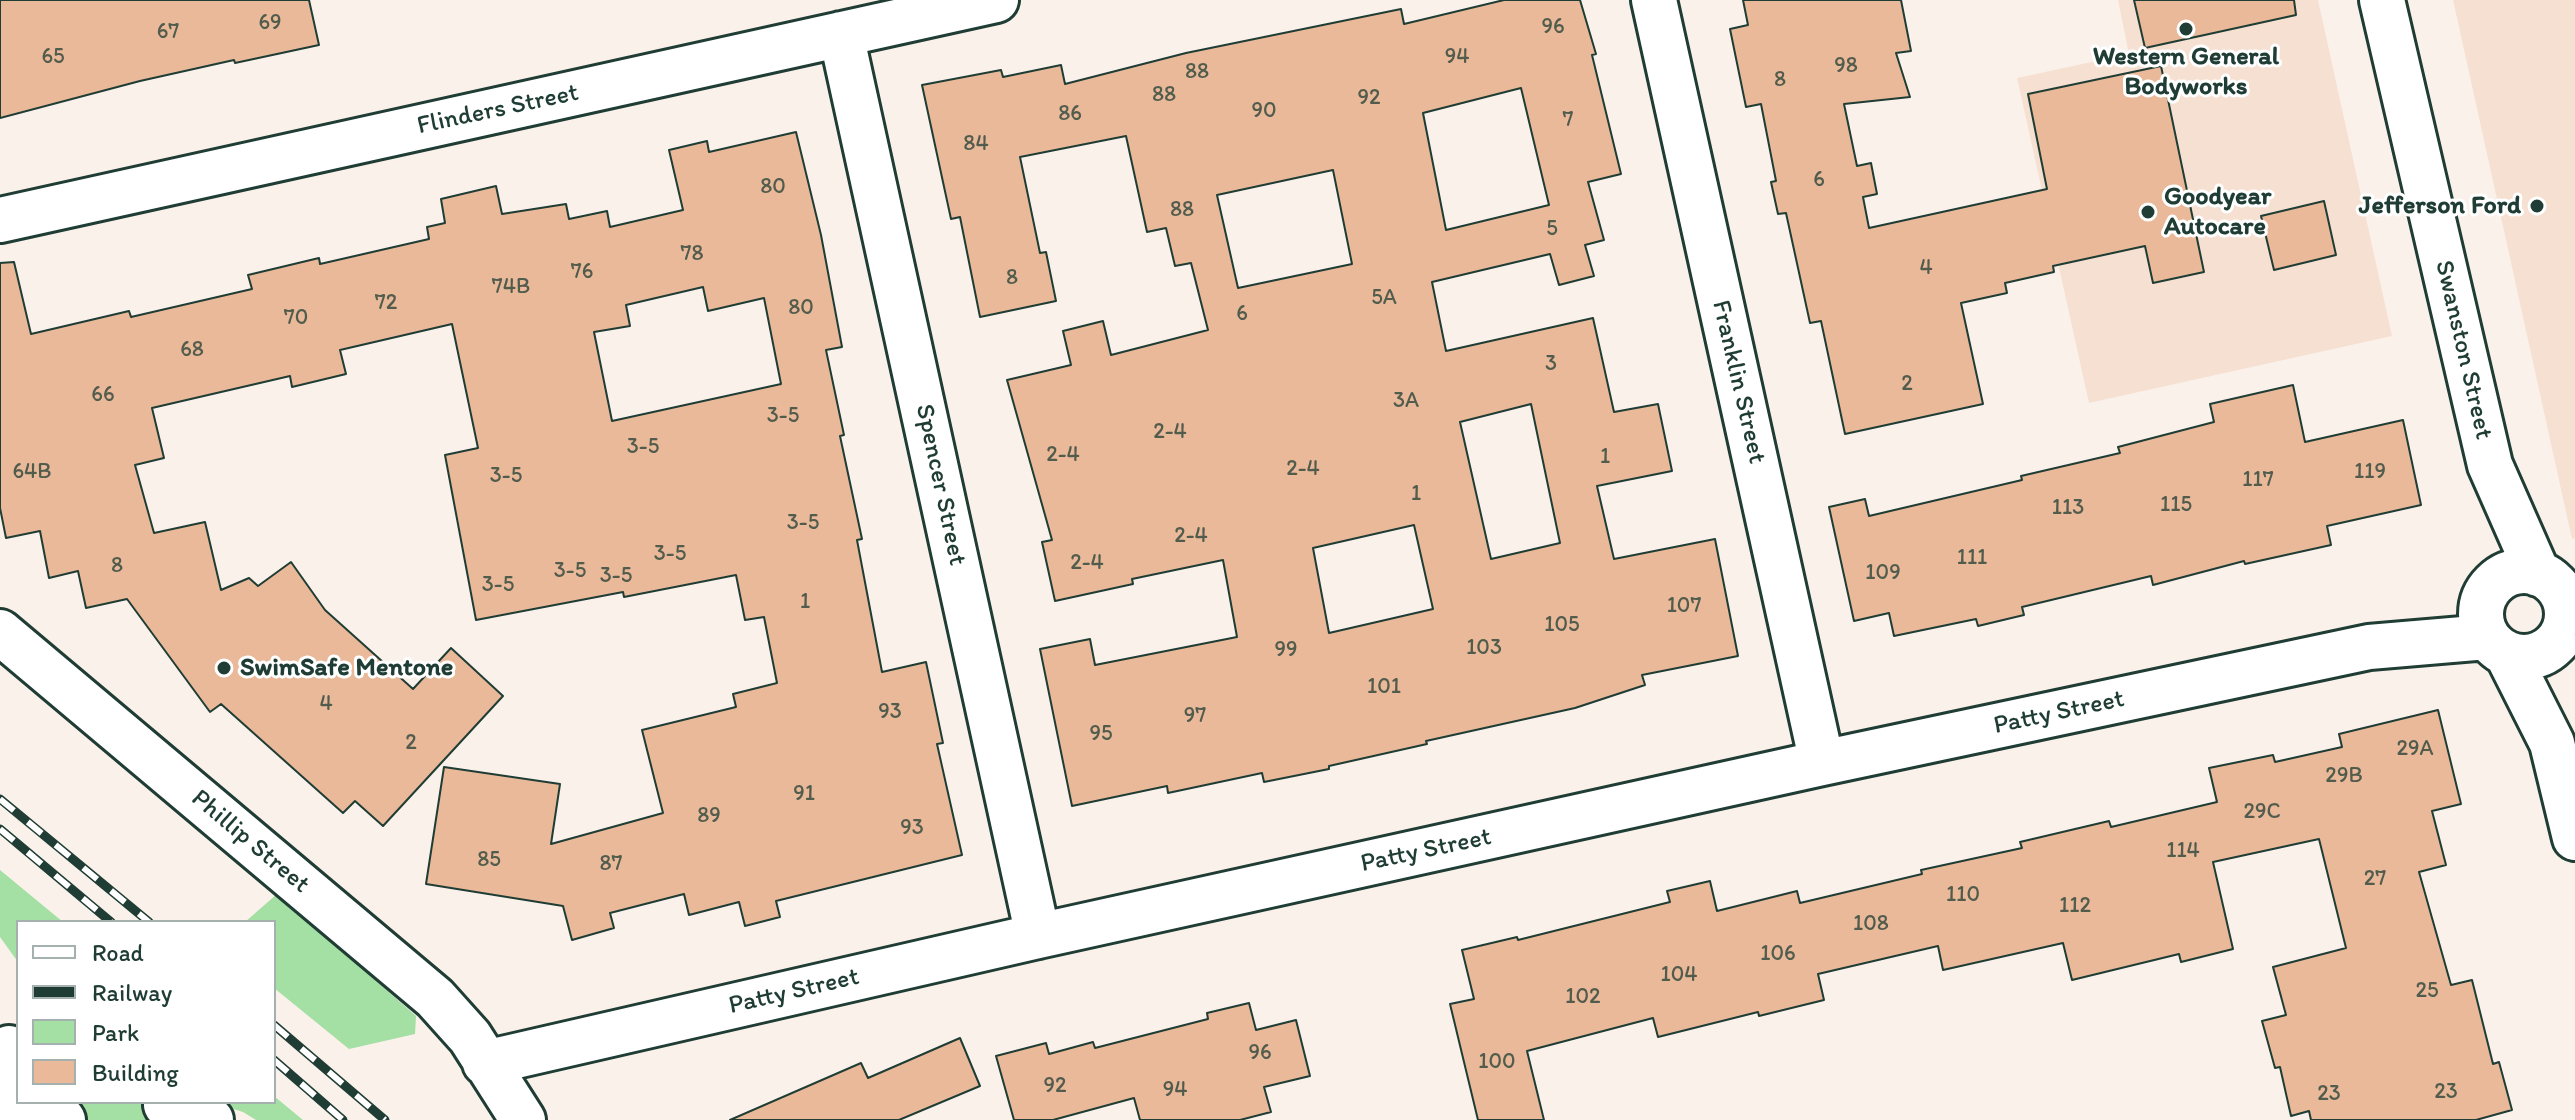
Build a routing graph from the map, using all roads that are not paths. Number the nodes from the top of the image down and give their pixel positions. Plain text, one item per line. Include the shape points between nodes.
1 (996, 0) edge
2 (1654, 0) edge
3 (2382, 0) edge
4 (841, 34) junction
5 (0, 220) edge
6 (2490, 465) junction
7 (2560, 607) edge
8 (2493, 619) junction
9 (0, 632) edge
10 (2552, 743) junction
11 (1822, 763) junction
12 (2575, 838) edge
13 (1038, 936) junction
14 (9, 1047) edge
15 (485, 1063) junction
16 (16, 1098) edge
17 (51, 1104) edge
18 (166, 1105) dead end
19 (63, 1120) edge
20 (211, 1120) edge
21 (523, 1120) edge

1 - 4 street, Flinders Street
2 - 11 street, Franklin Street
3 - 6 street, Swanston Street
4 - 5 street, Flinders Street
4 - 13 street, Spencer Street
6 - 7 street, Swanston Street
6 - 8 street, Swanston Street
7 - 8 street via 2529,657
7 - 8 street via 2523,572 2508,575
7 - 10 street, Swanston Street
8 - 10 street, Swanston Street
8 - 11 street, Patty Street
9 - 15 street, Phillip Street via 435,998
10 - 12 street, Swanston Street
11 - 13 street, Patty Street
13 - 15 street, Patty Street
14 - 16 street
15 - 21 street, Phillip Street
17 - 19 street
18 - 20 street

